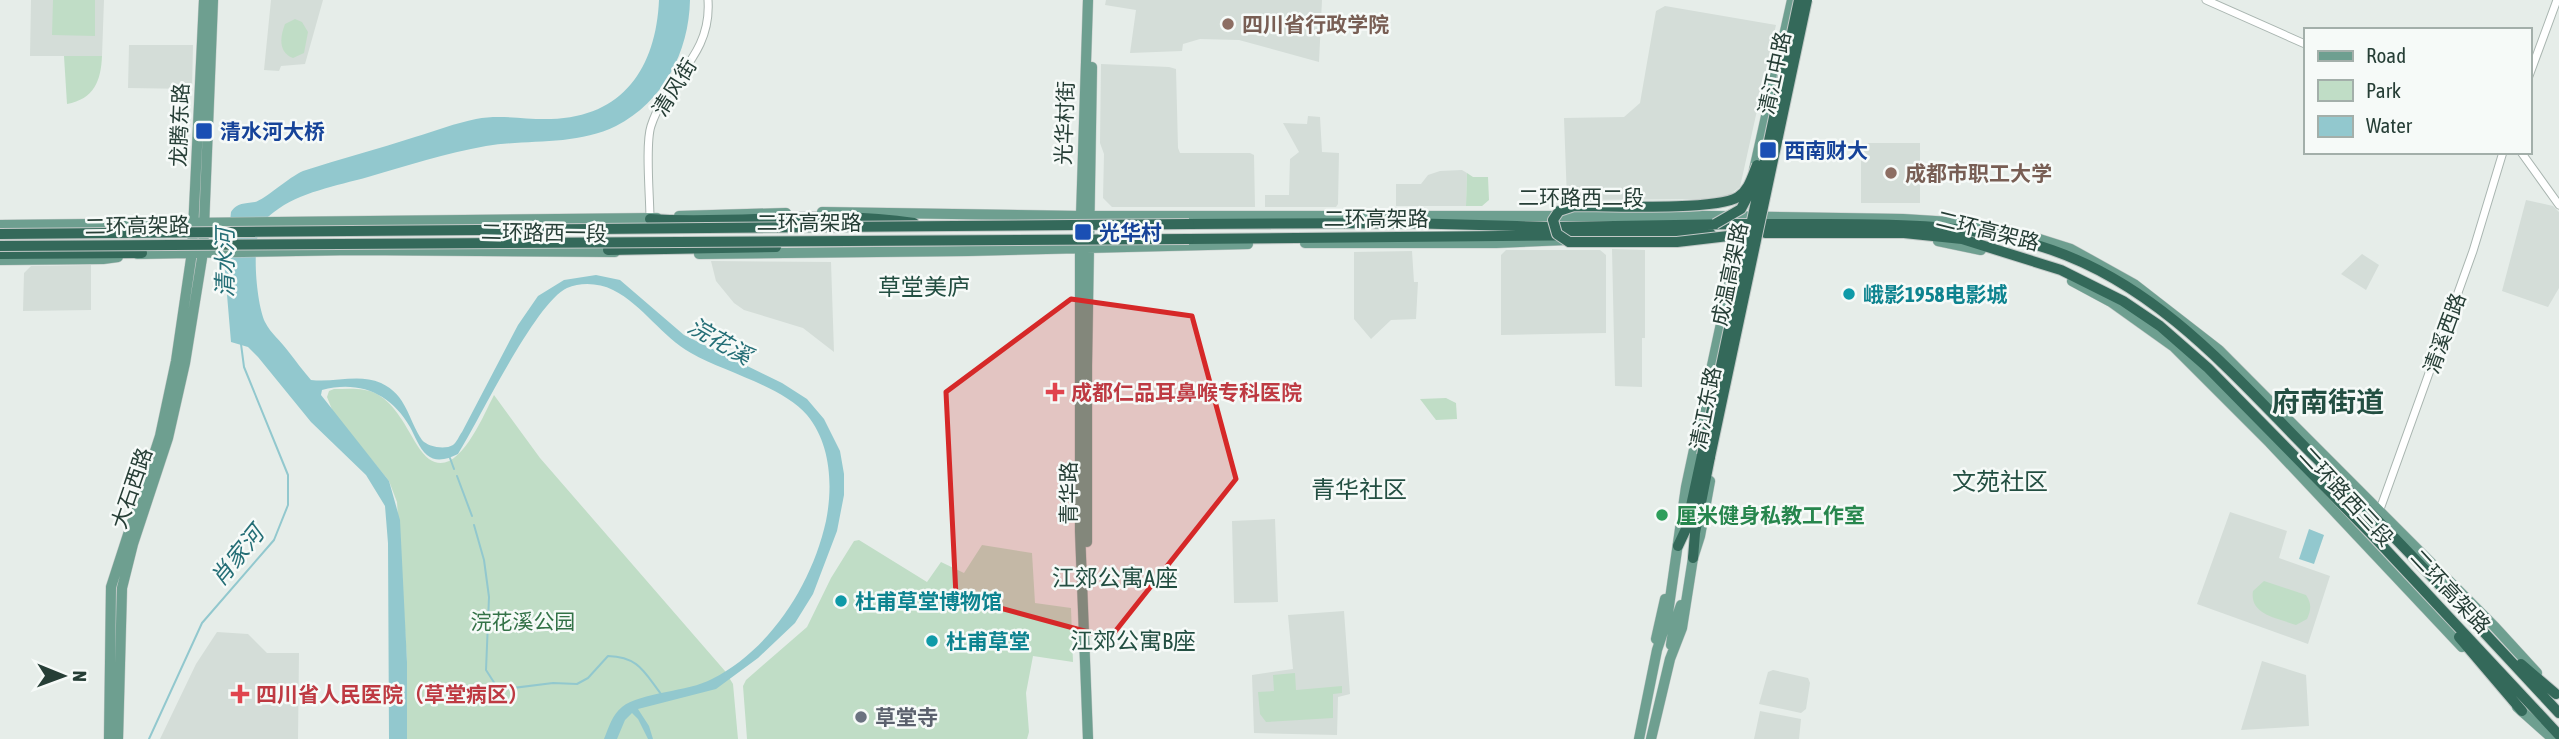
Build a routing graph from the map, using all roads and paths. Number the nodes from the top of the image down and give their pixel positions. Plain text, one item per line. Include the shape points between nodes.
1 (204, 0) edge
2 (213, 0) edge
3 (708, 0) edge
4 (1088, 0) edge
5 (1095, 0) edge
6 (2206, 0) edge
7 (2557, 0) edge
8 (1801, 1) edge
9 (2304, 44) edge
10 (2531, 71) edge
11 (2501, 154) edge
12 (2522, 154) edge
13 (1757, 165) junction
14 (2559, 205) edge
15 (1084, 216) junction
16 (1744, 216) junction
17 (1763, 216) junction
18 (650, 219) junction
19 (200, 223) junction
20 (1715, 224) junction
21 (0, 225) edge
22 (934, 226) junction
23 (0, 234) edge
24 (1739, 235) junction
25 (1759, 236) junction
26 (926, 240) junction
27 (0, 246) edge
28 (1084, 247) junction
29 (2071, 249) joint
30 (608, 250) junction
31 (192, 252) junction
32 (203, 252) junction
33 (142, 253) junction
34 (0, 254) edge
35 (0, 260) edge
36 (2062, 275) joint
37 (1706, 456) junction
38 (2345, 486) junction
39 (2329, 492) junction
40 (2379, 512) junction
41 (1678, 546) junction
42 (1693, 558) junction
43 (2558, 695) edge
44 (2522, 711) junction
45 (2559, 713) edge
46 (2559, 735) edge
47 (109, 739) edge
48 (118, 739) edge
49 (1088, 739) edge
50 (1094, 739) edge
51 (1639, 739) edge
52 (1651, 739) edge
53 (2553, 739) edge

1 - 19 main road, 龙腾东路
2 - 19 main road, 龙腾东路
3 - 18 street, 清风街 via 704,37 689,67 658,108 650,130
4 - 15 main road, 光华村街
5 - 15 main road, 光华村街
6 - 9 street
7 - 10 street
8 - 13 highway, bridge via 1786,33
8 - 16 main road, 清江中路
8 - 17 main road, 清江中路
8 - 37 highway, 成温高架路, bridge
11 - 40 street, 清溪西路 via 2473,251
12 - 14 street
13 - 20 highway, bridge via 1745,204
13 - 24 highway, bridge via 1745,191 1728,202 1574,206 1559,211 1553,220 1554,231 1569,242 1677,242
15 - 16 main road, 二环路西二段
15 - 18 main road, 二环路西一段 via 864,211
15 - 28 main road, 光华村街
16 - 17 main road, 二环路西二段
16 - 24 main road, 清江中路
17 - 25 main road, 清江中路
17 - 29 main road, 二环路西二段 via 1967,223
18 - 19 main road, 二环路西一段
18 - 22 highway, bridge via 857,218
19 - 21 main road, 二环路西一段
19 - 31 main road, 龙腾东路
19 - 32 main road, 龙腾东路
20 - 22 highway, 二环高架路, bridge
20 - 38 highway, 二环高架路, bridge via 1939,227 2012,238 2072,258 2147,299 2196,337
22 - 23 highway, 二环高架路, bridge
24 - 25 main road, 二环路西二段
24 - 26 highway, 二环高架路, bridge
24 - 28 main road, 二环路西二段 via 1496,243
24 - 39 highway, 二环高架路, bridge via 1926,234 1980,243 2061,270 2108,292 2160,326 2208,368
24 - 41 main road, 清江东路 via 1686,487
25 - 36 main road, 二环路西二段 via 1940,241
25 - 42 main road, 清江东路
26 - 27 highway, 二环高架路, bridge
26 - 30 highway, bridge
28 - 30 main road, 二环路西一段 via 625,254
28 - 49 main road, 青华路 via 1080,531
28 - 50 main road, 青华路
29 - 40 main road, 二环路西三段 via 2134,284 2219,350
30 - 32 main road, 二环路西一段
31 - 32 main road, 二环路西一段
31 - 33 main road, 二环路西一段
31 - 47 main road, 大石西路 via 160,436 111,587
32 - 48 main road, 大石西路 via 168,438 121,588
33 - 34 highway
33 - 35 main road, 二环路西一段 via 103,259
36 - 44 main road, 二环路西三段 via 2111,302 2174,347
37 - 41 highway, 成温高架路
37 - 42 highway, 成温高架路
38 - 43 highway via 2385,519 2519,662
38 - 45 highway, 二环高架路
39 - 44 highway
39 - 46 highway, 二环高架路
40 - 43 main road, 二环路西三段
41 - 51 main road, 清江东路 via 1667,620
42 - 52 main road, 清江东路 via 1682,628
44 - 53 main road, 二环路西三段

